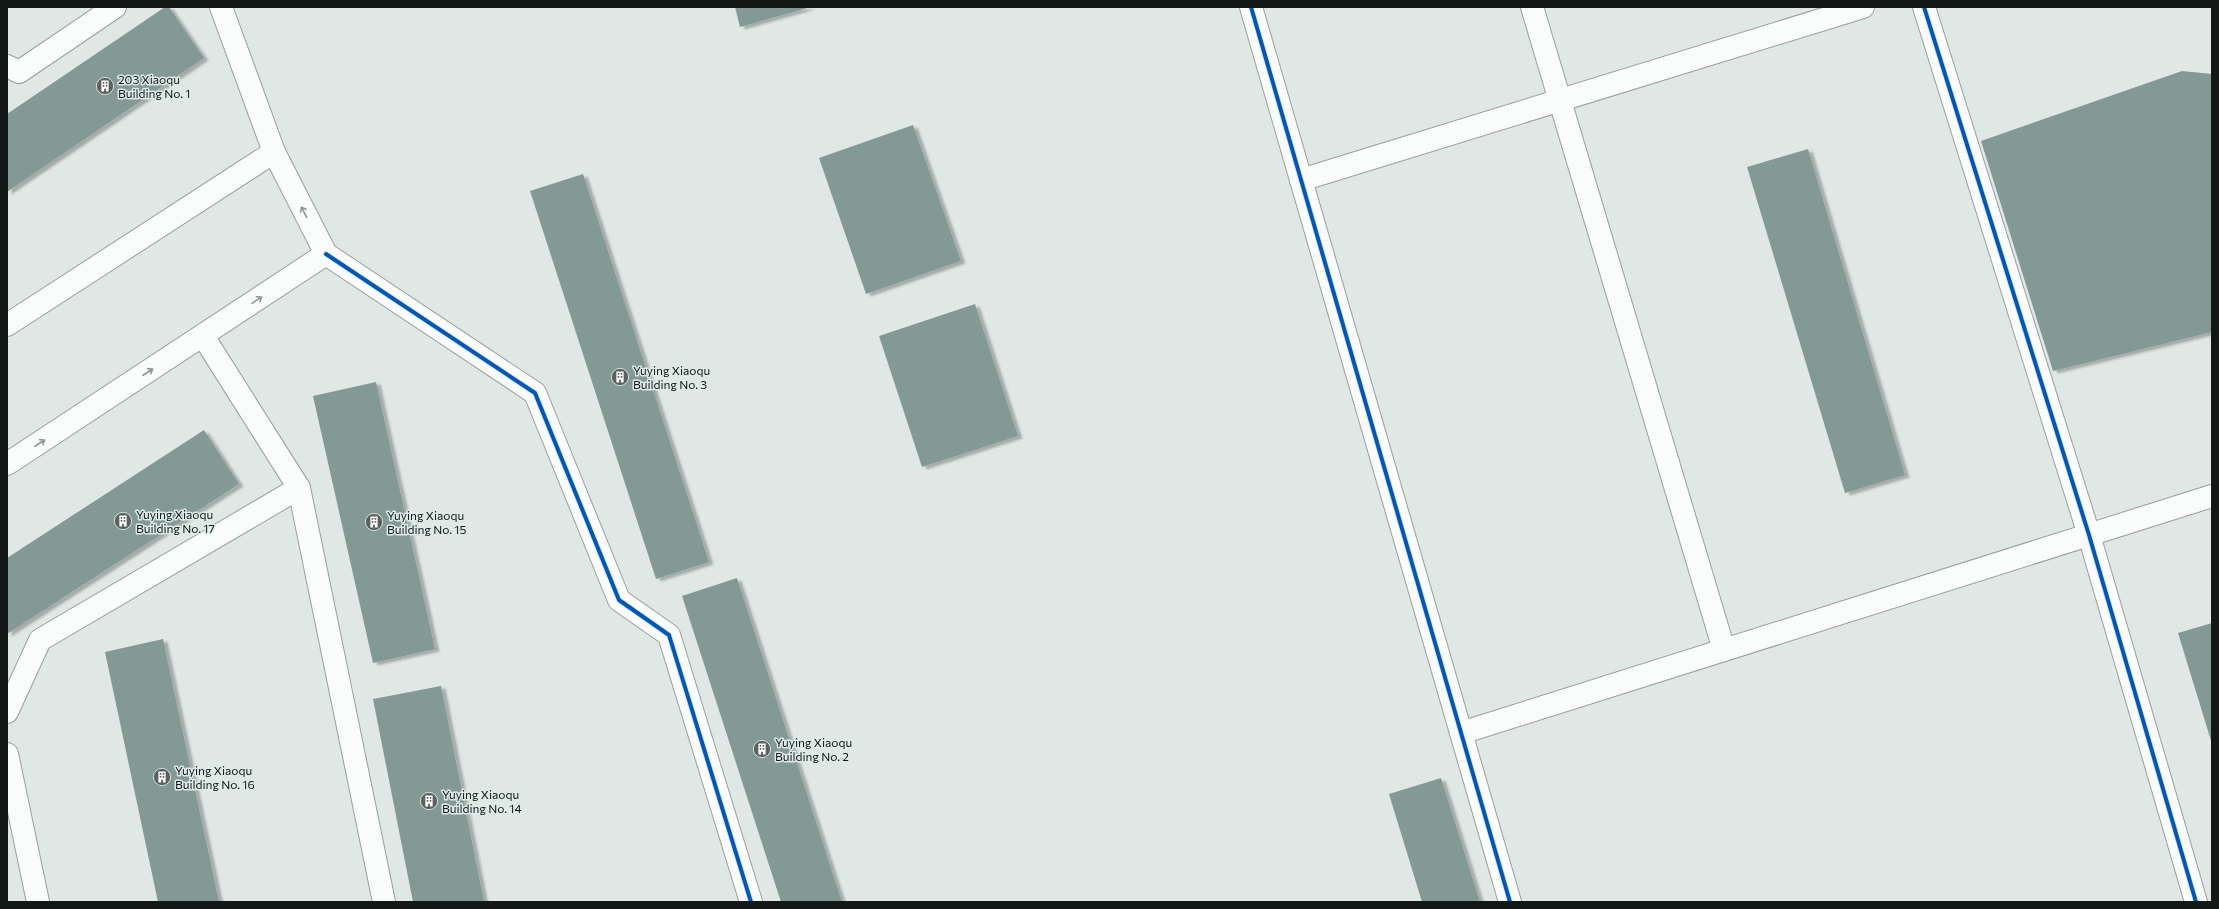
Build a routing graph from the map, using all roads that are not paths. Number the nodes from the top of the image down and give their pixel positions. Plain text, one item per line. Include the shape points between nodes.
1 (114, 7) edge
2 (221, 7) edge
3 (1251, 7) edge
4 (1532, 7) edge
5 (1863, 7) edge
6 (1924, 7) edge
7 (7, 66) edge
8 (1560, 100) junction
9 (274, 152) junction
10 (1301, 180) junction
11 (326, 254) junction
12 (7, 325) edge
13 (203, 336) junction
14 (7, 464) edge
15 (299, 488) junction
16 (2212, 496) edge
17 (2089, 535) junction
18 (1724, 650) junction
19 (7, 712) edge
20 (1461, 733) junction
21 (7, 754) edge
22 (38, 902) edge
23 (384, 902) edge
24 (751, 902) edge
25 (1510, 902) edge
26 (2196, 902) edge

1 - 7 street via 19,72
2 - 9 street
3 - 10 street
4 - 8 street
5 - 8 street
6 - 17 street
8 - 10 street
8 - 18 street
11 -> 9 street
9 - 12 street
10 - 20 street
13 -> 11 street
11 - 24 street via 535,393 619,600 669,635
14 -> 13 street
13 - 15 street
15 - 19 street via 40,640
15 - 23 street
16 - 17 street
17 - 18 street
17 - 26 street
18 - 20 street
20 - 25 street
21 - 22 street

